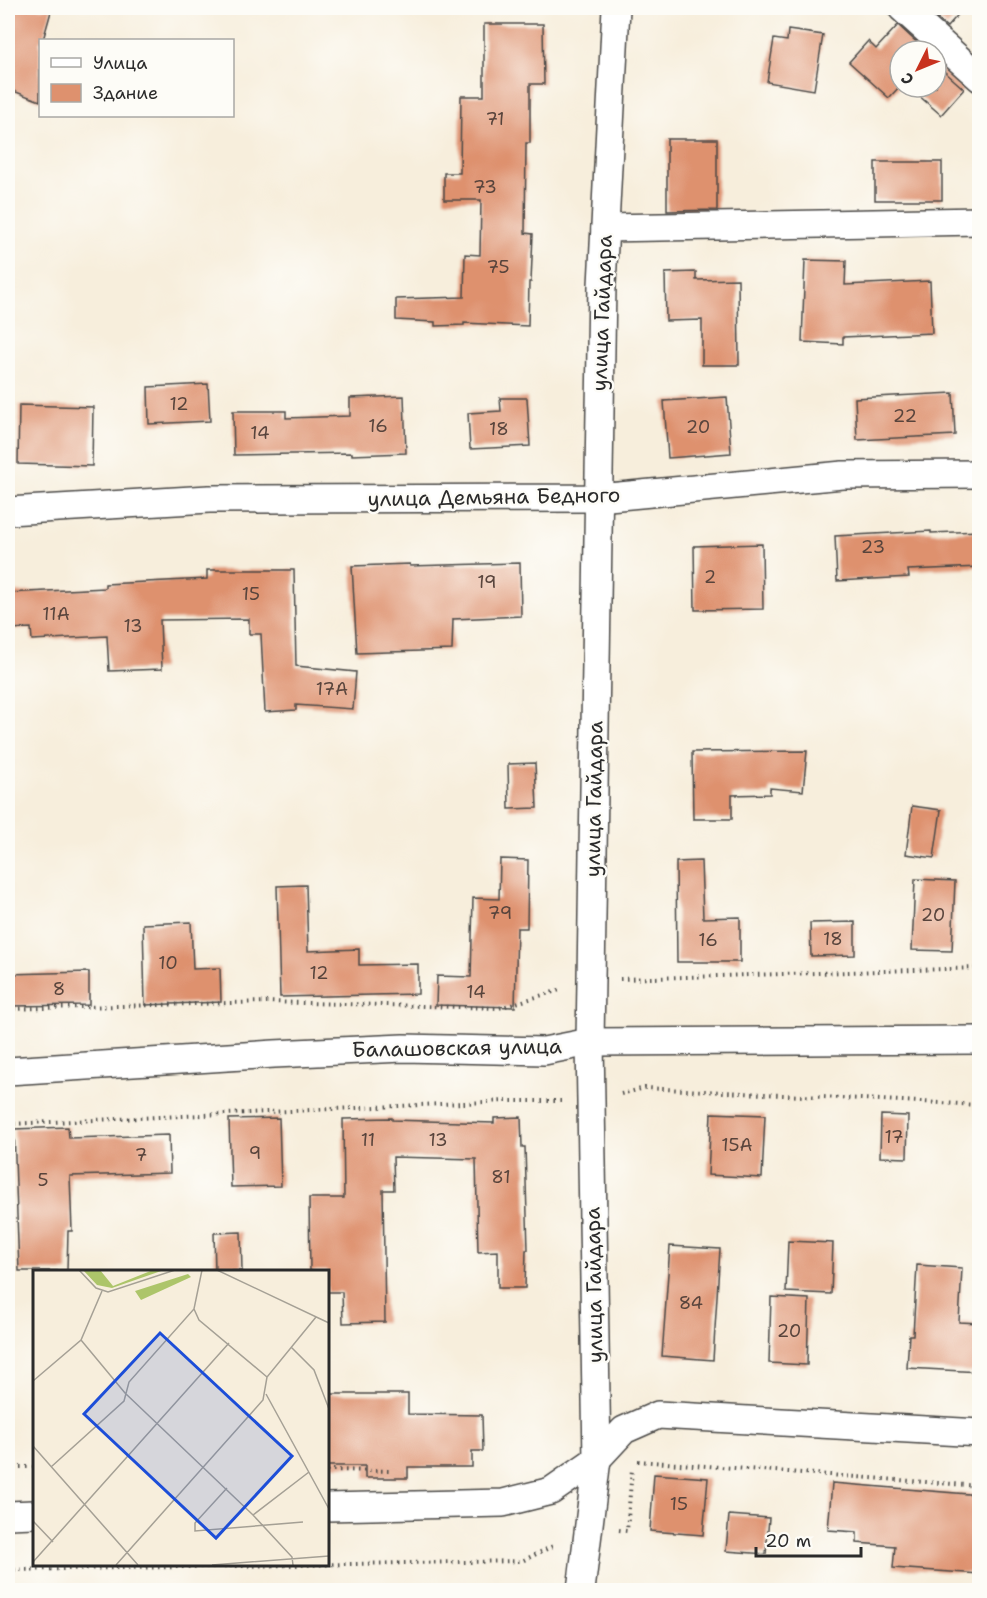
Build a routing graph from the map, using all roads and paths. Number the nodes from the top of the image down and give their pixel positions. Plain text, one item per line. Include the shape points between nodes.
1 (616, 8) edge
2 (902, 8) edge
3 (980, 78) edge
4 (980, 221) edge
5 (605, 228) junction
6 (980, 474) edge
7 (598, 498) junction
8 (8, 511) edge
9 (980, 968) edge
10 (592, 980) junction
11 (8, 1009) edge
12 (980, 1040) edge
13 (590, 1042) junction
14 (8, 1071) edge
15 (591, 1100) junction
16 (980, 1105) edge
17 (8, 1124) edge
18 (980, 1433) edge
19 (597, 1459) junction
20 (8, 1467) edge
21 (33, 1467) edge
22 (328, 1470) edge
23 (398, 1471) dead end
24 (980, 1486) edge
25 (328, 1507) edge
26 (33, 1514) edge
27 (8, 1515) edge
28 (589, 1529) junction
29 (328, 1564) edge
30 (294, 1565) edge
31 (8, 1570) edge
32 (581, 1590) edge

1 - 5 street, улица Гайдара
2 - 3 street
4 - 5 street
5 - 7 street, улица Гайдара
6 - 7 street, улица Демьяна Бедного via 843,475
7 - 8 street, улица Демьяна Бедного via 210,499
7 - 10 street, улица Гайдара
9 - 10 path
10 - 11 path via 500,1008 267,1002
10 - 13 street, улица Гайдара
12 - 13 street, Балашовская улица
13 - 14 street, Балашовская улица via 544,1051 403,1048
13 - 15 street, улица Гайдара
15 - 16 path via 645,1088
15 - 17 path
15 - 19 street, улица Гайдара
18 - 19 street via 658,1415 624,1430
19 - 25 street via 551,1491 503,1503
19 - 28 street, улица Гайдара
20 - 21 path
22 - 23 path
24 - 28 path via 632,1461 627,1531
26 - 27 street
28 - 29 path via 522,1561
28 - 32 street, улица Гайдара
30 - 31 path

